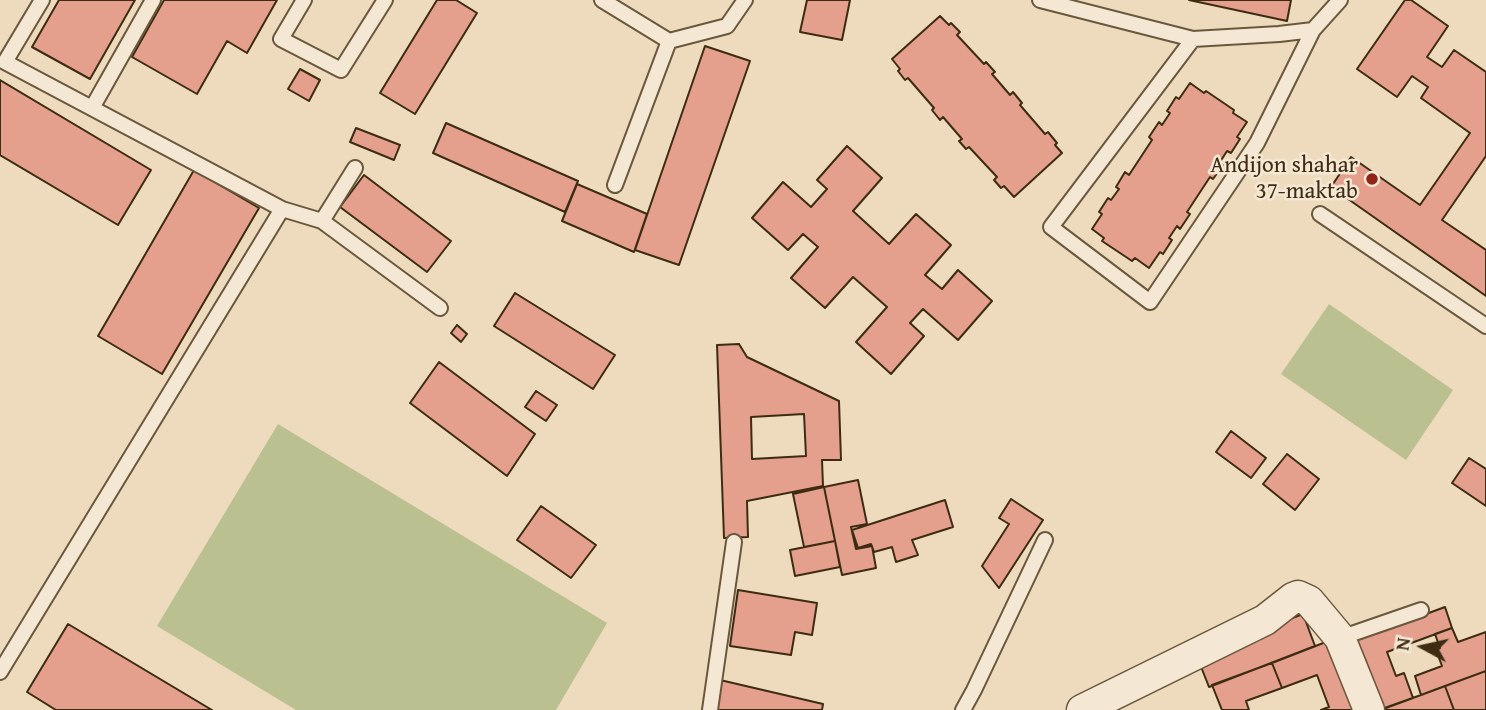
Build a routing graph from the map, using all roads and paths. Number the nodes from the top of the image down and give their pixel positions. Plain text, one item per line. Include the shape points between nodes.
1 (42, 0) edge
2 (153, 0) edge
3 (304, 0) edge
4 (385, 0) edge
5 (603, 0) edge
6 (745, 0) edge
7 (1040, 0) edge
8 (1340, 0) edge
9 (1313, 30) junction
10 (1192, 38) junction
11 (669, 41) junction
12 (3, 61) edge
13 (92, 108) junction
14 (355, 168) dead end
15 (615, 184) dead end
16 (282, 209) junction
17 (1320, 214) dead end
18 (322, 221) junction
19 (440, 308) dead end
20 (1486, 326) edge
21 (1045, 540) dead end
22 (734, 542) dead end
23 (1421, 610) dead end
24 (1340, 638) junction
25 (0, 672) edge
26 (710, 710) edge
27 (963, 710) edge
28 (1082, 710) edge
29 (1368, 710) edge

1 - 12 lane
2 - 13 lane
3 - 4 lane via 281,39 341,70
5 - 11 lane
6 - 11 lane via 727,26
7 - 10 lane
8 - 9 lane
9 - 10 lane
9 - 10 lane via 1257,144 1150,302 1051,227
11 - 15 lane
12 - 13 lane
13 - 16 lane
14 - 18 lane
16 - 18 lane
16 - 25 lane
17 - 20 lane
18 - 19 lane
21 - 27 lane
22 - 26 lane
23 - 24 lane
24 - 28 street via 1308,601 1298,596 1265,620
24 - 29 street

